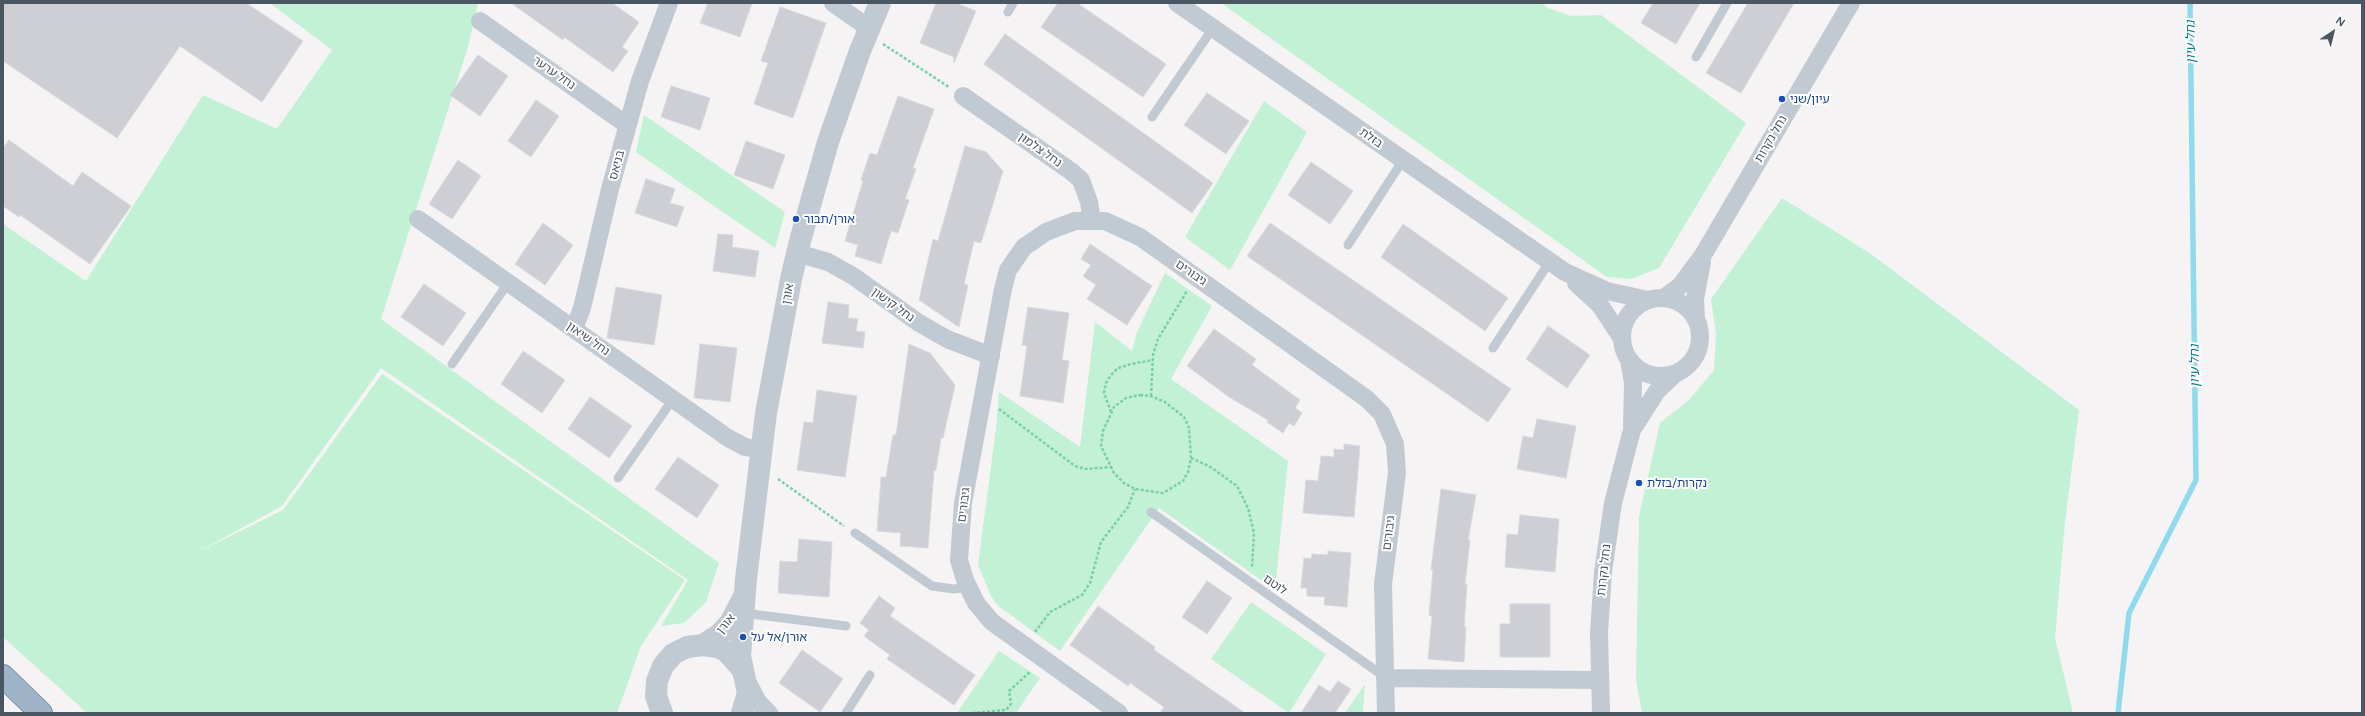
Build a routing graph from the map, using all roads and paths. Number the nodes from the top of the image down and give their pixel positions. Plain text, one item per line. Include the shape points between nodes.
1 (669, 3) edge
2 (833, 3) edge
3 (880, 3) edge
4 (1013, 3) edge
5 (1177, 3) edge
6 (1727, 3) edge
7 (1851, 3) edge
8 (1008, 12) dead end
9 (480, 21) dead end
10 (1213, 28) junction
11 (868, 31) junction
12 (1696, 57) dead end
13 (963, 96) joint
14 (1152, 117) dead end
15 (627, 125) junction
16 (1403, 160) junction
17 (418, 220) dead end
18 (1092, 221) junction
19 (1348, 245) dead end
20 (797, 253) junction
21 (1703, 255) junction
22 (1550, 262) junction
23 (1565, 272) junction
24 (1196, 276) junction
25 (508, 283) junction
26 (1657, 298) junction
27 (1696, 318) junction
28 (574, 329) junction
29 (1622, 337) junction
30 (1493, 348) dead end
31 (991, 356) junction
32 (1153, 360) junction
33 (1629, 360) junction
34 (452, 364) dead end
35 (1675, 374) junction
36 (1151, 396) junction
37 (983, 397) junction
38 (673, 399) junction
39 (1111, 412) junction
40 (1632, 430) junction
41 (760, 458) junction
42 (1191, 458) junction
43 (1111, 467) junction
44 (618, 478) dead end
45 (1136, 489) junction
46 (1151, 512) dead end
47 (855, 533) joint
48 (1250, 582) junction
49 (968, 587) junction
50 (743, 605) junction
51 (846, 626) dead end
52 (702, 645) junction
53 (1026, 646) junction
54 (1030, 672) dead end
55 (870, 675) dead end
56 (3, 676) edge
57 (745, 676) junction
58 (1385, 678) junction
59 (1599, 680) junction
60 (661, 712) edge
61 (41, 713) edge
62 (742, 713) edge
63 (769, 713) edge
64 (846, 713) edge
65 (972, 713) edge
66 (1119, 713) edge
67 (1386, 713) edge
68 (1601, 713) edge

1 - 15 street, בניאס via 640,81
2 - 11 street
3 - 11 street, אורן
4 - 8 lane
5 - 10 street, בזלת
6 - 12 lane
7 - 21 street, נחל נקרות
9 - 15 street, נחל ערער
10 - 14 lane
10 - 16 street, בזלת
11 - 13 path
11 - 20 street, אורן via 828,142
13 - 18 street, נחל צלמון via 1081,180 1089,202
15 - 28 street, בניאס via 582,308
16 - 19 lane
16 - 22 street, בזלת
17 - 25 street, נחל שיאון
18 - 24 street, גיבורים via 1105,221 1140,237
18 - 31 street, גיבורים via 1075,221 1046,232 1024,247 1008,270
20 - 31 street, נחל קישון via 828,262 853,276 919,323 947,339
20 - 41 street, אורן via 775,363
21 - 26 street, נחל נקרות via 1680,286
21 - 27 street, נחל נקרות via 1695,299
22 - 23 street, בזלת
22 - 30 lane
23 - 26 street, בזלת via 1607,291
23 - 29 street, בזלת via 1600,305
24 - 32 path via 1158,339
24 - 58 street, גיבורים via 1368,399 1382,414 1395,444 1397,472 1383,584
25 - 28 street, נחל שיאון
25 - 34 lane
26 - 27 street via 1677,300
26 - 29 street via 1632,309 1627,316
27 - 35 street via 1700,344 1695,357
28 - 38 street, נחל שיאון
29 - 33 street via 1623,349
31 - 37 street, גיבורים
32 - 36 path
32 - 39 path via 1118,368 1111,374 1104,393
33 - 35 street via 1638,369 1649,374
33 - 40 street, נחל נקרות via 1633,383
35 - 40 street, נחל נקרות via 1657,391
36 - 39 path via 1140,394 1126,398
36 - 42 path via 1165,402 1184,417 1191,439
37 - 43 path via 1075,466 1085,469
37 - 49 street, גיבורים via 962,518 959,560
38 - 41 street, נחל שיאון
38 - 44 lane
39 - 43 path via 1103,431 1101,446
40 - 59 street, נחל נקרות via 1613,503 1603,572
41 - 47 path
41 - 50 street, אורן
42 - 45 path via 1183,481 1172,489 1163,493 1152,493
42 - 48 path via 1209,466 1237,486 1248,508 1254,533
43 - 45 path via 1124,483
45 - 53 path via 1128,507 1101,542 1090,583 1082,595 1050,612
46 - 48 lane, לוטם
47 - 49 lane via 932,586 954,589
48 - 58 lane, לוטם
49 - 53 street, גיבורים via 976,603 992,622
50 - 51 lane
50 - 52 street, אורן via 720,634
50 - 57 street, אורן via 740,656
52 - 57 street via 718,647 727,652
52 - 60 street via 687,647 673,654 663,666 657,681 656,696
53 - 66 street, גיבורים
54 - 65 path via 1014,684 1009,692 1011,704 1006,710
55 - 64 lane
56 - 61 highway
57 - 62 street, אורן via 748,694
57 - 63 street via 758,702
58 - 59 street
58 - 67 street, גיבורים
59 - 68 street, נחל נקרות

